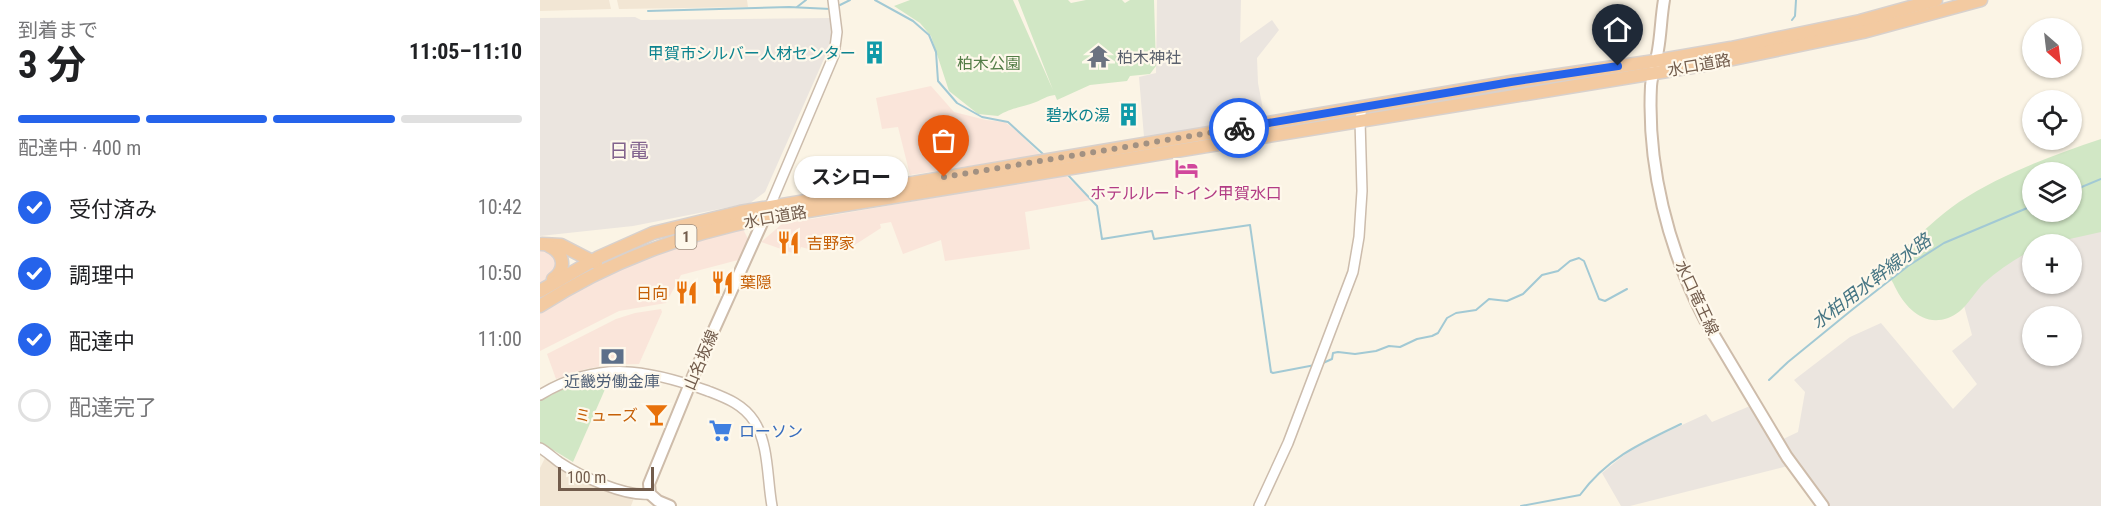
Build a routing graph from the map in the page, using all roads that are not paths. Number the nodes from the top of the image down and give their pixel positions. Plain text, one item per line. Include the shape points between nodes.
1 (833, 0) edge
2 (1664, 0) edge
3 (1936, 0) edge
4 (1981, 0) edge
5 (1654, 67) junction
6 (1361, 114) junction
7 (767, 212) junction
8 (673, 241) junction
9 (544, 245) edge
10 (596, 259) junction
11 (540, 290) edge
12 (540, 306) edge
13 (690, 384) junction
14 (540, 395) edge
15 (540, 448) edge
16 (650, 494) junction
17 (670, 506) edge
18 (772, 506) edge
19 (1259, 506) edge
20 (1823, 506) edge

1 - 7 street via 837,32 834,56
2 - 5 main road, 水口竜王線
3 - 5 highway, 水口道路 / 1
4 - 5 highway, 水口道路 / 1 via 1767,52
5 - 6 highway, 水口道路 / 1 via 1511,82
5 - 20 main road, 水口竜王線 via 1651,86 1657,181 1688,286 1787,457
6 - 7 highway, 水口道路 / 1
6 - 19 street via 1362,191 1353,272 1288,444
7 - 8 highway, 水口道路 / 1
7 - 10 highway, 水口道路 / 1 via 675,226
7 - 13 main road, 山名坂線
8 - 10 highway via 654,244 605,265
8 - 12 highway, 水口道路 / 1 via 610,266
9 - 10 highway via 561,245
9 - 11 highway via 558,252 563,262 557,277
10 - 11 highway, 水口道路 / 1
13 - 14 street via 666,376 612,371 571,379
13 - 16 main road, 山名坂線 via 649,484
13 - 18 street via 736,403 754,421 761,437
15 - 16 street via 591,479 639,495
16 - 17 main road

